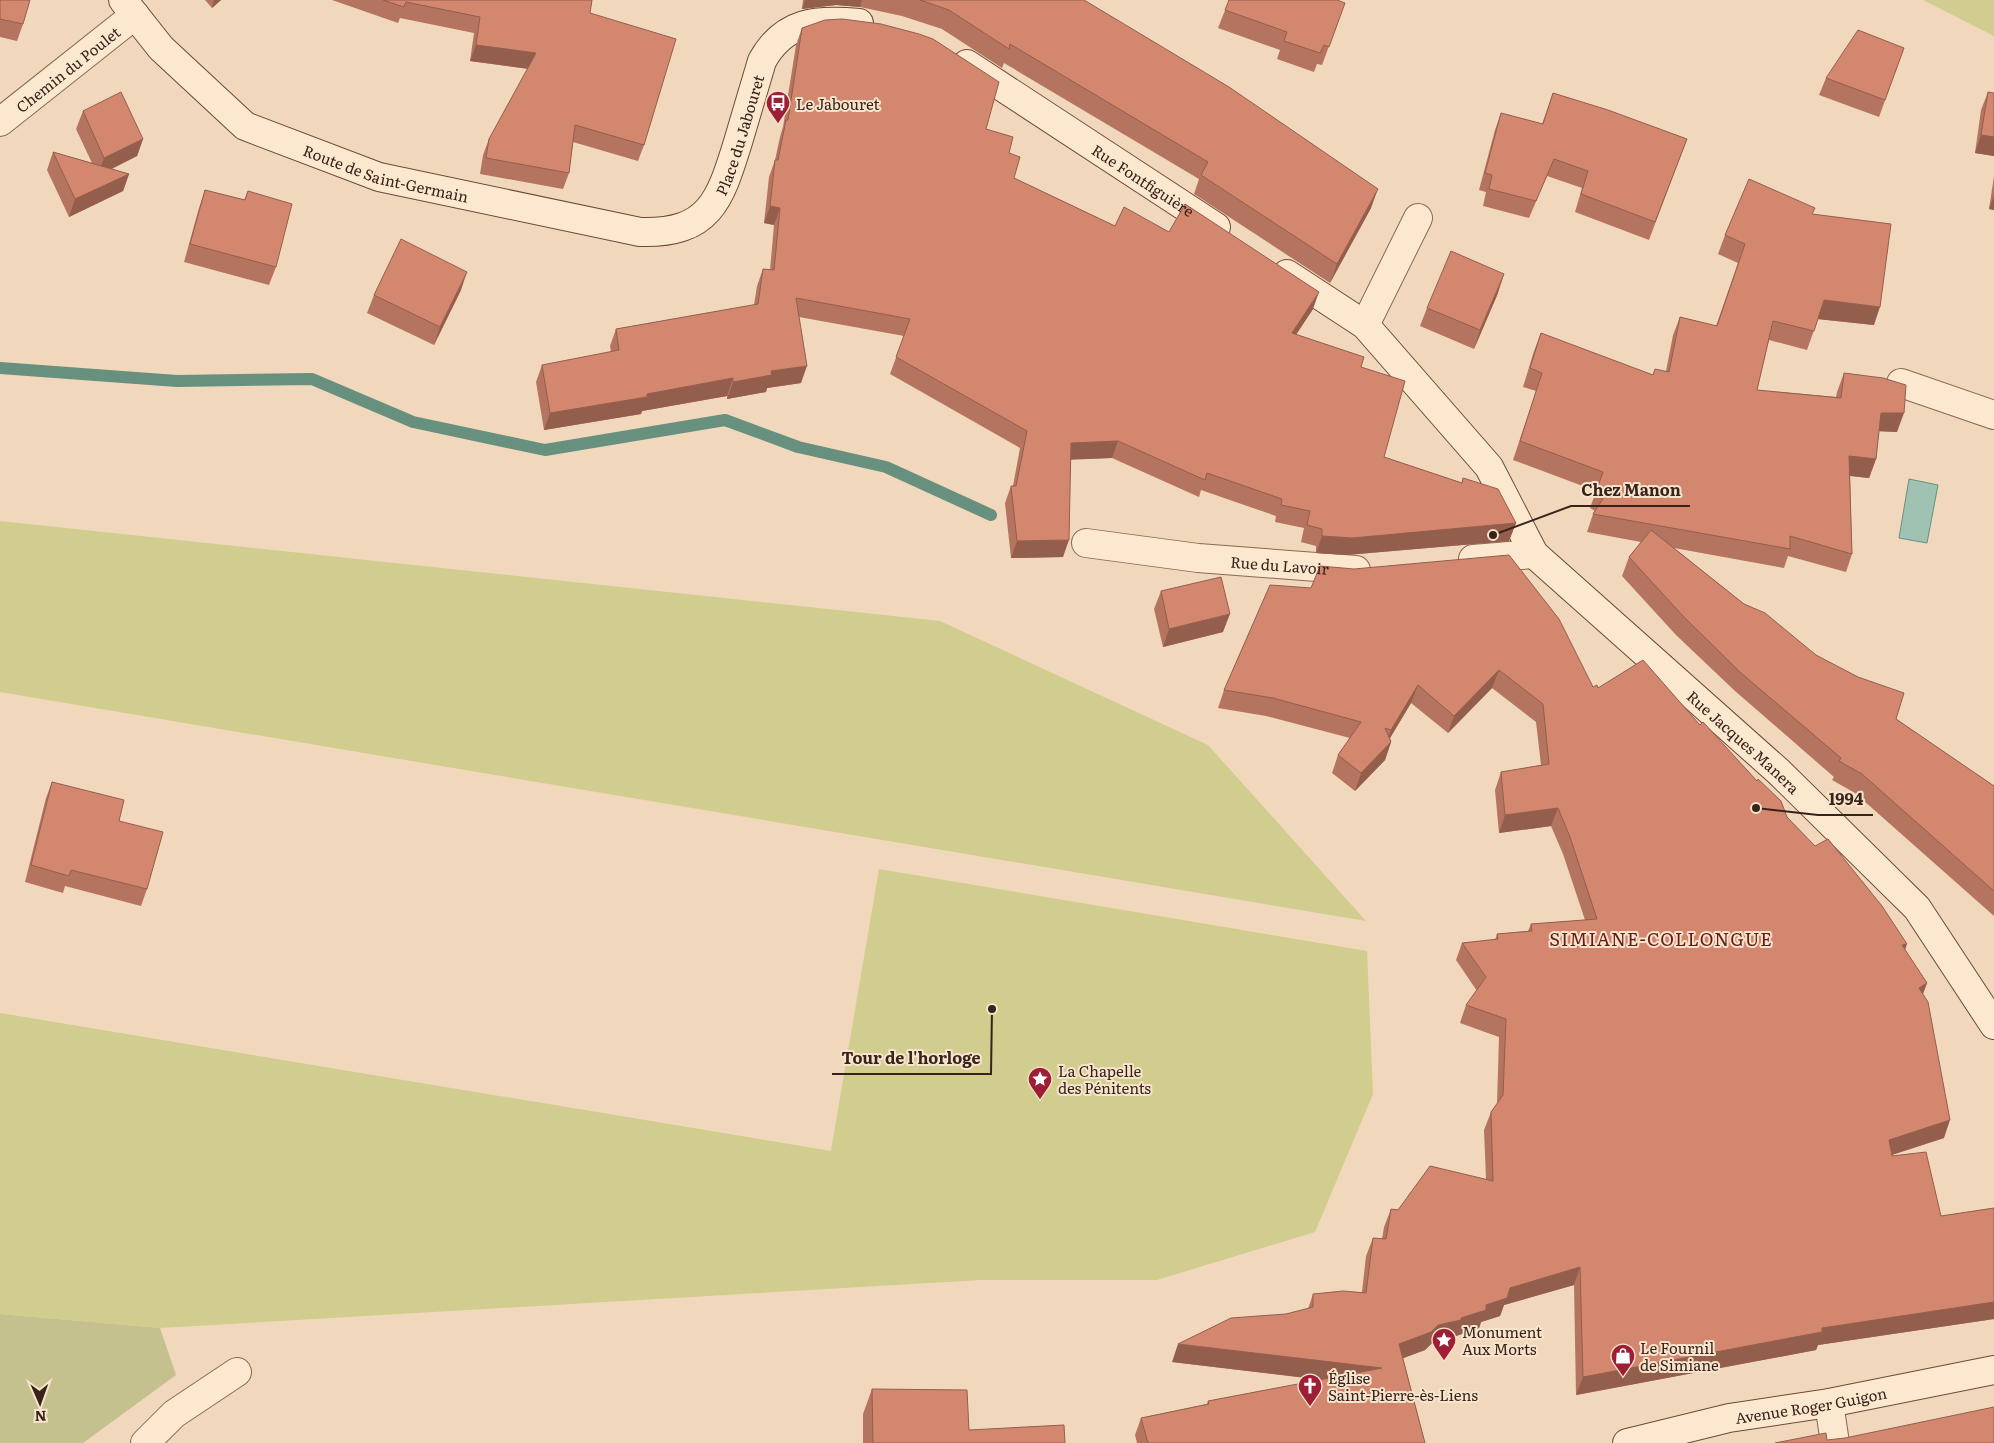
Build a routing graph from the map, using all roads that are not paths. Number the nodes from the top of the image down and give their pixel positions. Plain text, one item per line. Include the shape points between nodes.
1 (129, 7) edge
2 (884, 27) edge
3 (942, 48) edge
4 (0, 122) edge
5 (700, 218) joint
6 (1418, 218) dead end
7 (1240, 244) edge
8 (1265, 260) edge
9 (1365, 325) junction
10 (1901, 383) edge
11 (1994, 415) edge
12 (1086, 543) dead end
13 (1534, 554) junction
14 (1445, 562) edge
15 (1386, 567) edge
16 (1994, 1025) edge
17 (1994, 1370) edge
18 (237, 1372) dead end
19 (1829, 1403) junction
20 (145, 1443) edge
21 (1627, 1443) edge
22 (1835, 1443) edge

1 - 4 street, Chemin du Poulet
1 - 5 street, Route de Saint-Germain via 161,48 244,126 379,177 640,232 681,228
2 - 5 street, Place du Jabouret via 819,21 784,33 771,45 762,61 723,190 715,204
3 - 7 street, Rue Fontfiguière
6 - 9 street
8 - 9 street
9 - 13 street, Rue Jacques Manera via 1489,467
10 - 11 street
12 - 15 street, Rue du Lavoir via 1198,558 1346,571
13 - 14 street
13 - 16 street, Rue Jacques Manera via 1779,772 1917,908
17 - 19 street, Avenue Roger Guigon
18 - 20 street via 174,1414
19 - 21 street, Avenue Roger Guigon via 1729,1418
19 - 22 street

